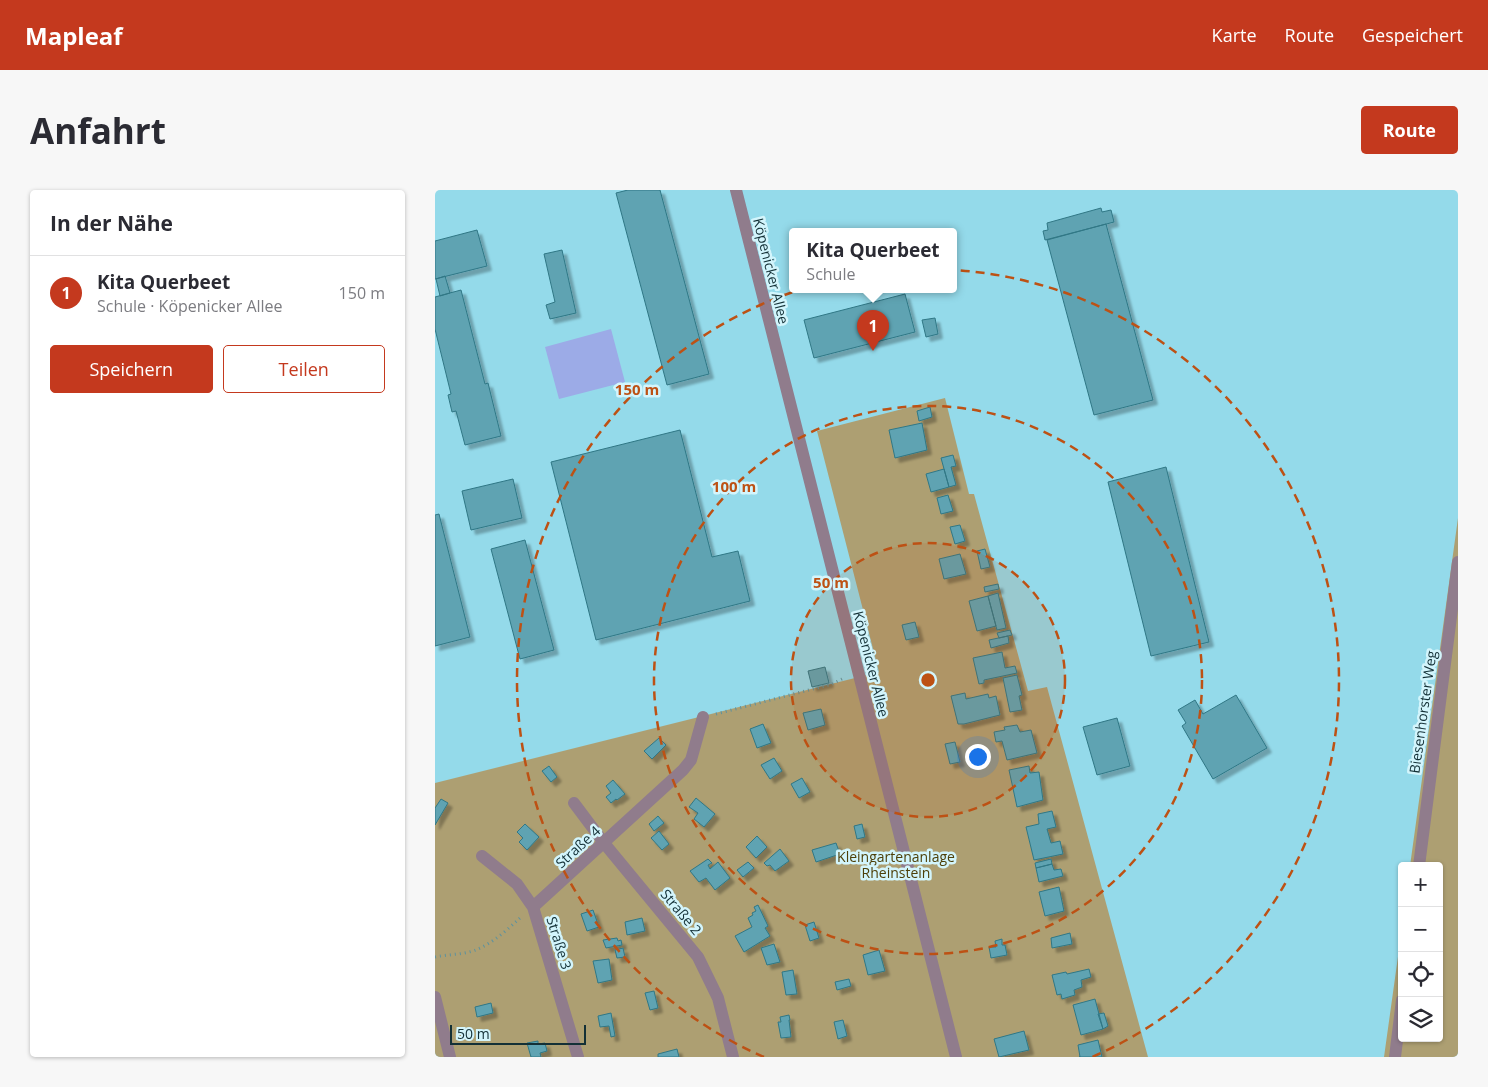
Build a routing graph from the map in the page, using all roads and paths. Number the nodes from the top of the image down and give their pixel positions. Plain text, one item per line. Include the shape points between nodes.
1 (736, 190) edge
2 (1458, 562) edge
3 (858, 670) junction
4 (703, 717) joint
5 (574, 803) dead end
6 (604, 843) junction
7 (482, 856) dead end
8 (1420, 862) edge
9 (533, 907) junction
10 (435, 957) edge
11 (435, 997) edge
12 (1398, 1033) edge
13 (450, 1057) edge
14 (578, 1057) edge
15 (733, 1057) edge
16 (956, 1057) edge
17 (1395, 1057) edge

1 - 3 street, Köpenicker Allee
2 - 8 street, Biesenhorster Weg
3 - 4 path via 832,684
3 - 16 street, Köpenicker Allee
4 - 6 street, Straße 4 via 691,760
5 - 6 street, Straße 2
6 - 9 street, Straße 4
6 - 15 street, Straße 2 via 698,957 718,998
7 - 9 street, Straße 3 via 517,884
9 - 10 path via 501,935 478,949
9 - 14 street, Straße 3
11 - 13 street
12 - 17 street

